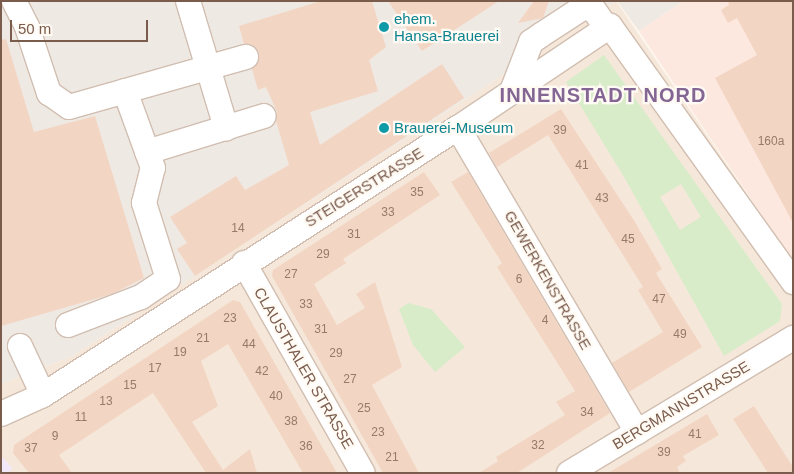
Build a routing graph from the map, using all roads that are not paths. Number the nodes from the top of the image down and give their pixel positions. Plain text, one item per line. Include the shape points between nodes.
1 (188, 1) edge
2 (18, 2) edge
3 (246, 57) dead end
4 (208, 69) junction
5 (125, 91) junction
6 (264, 116) dead end
7 (226, 128) junction
8 (458, 128) junction
9 (147, 152) junction
10 (244, 264) junction
11 (793, 282) edge
12 (68, 325) dead end
13 (793, 338) edge
14 (20, 346) dead end
15 (43, 395) junction
16 (1, 414) edge
17 (637, 432) junction
18 (363, 473) edge
19 (569, 473) edge

1 - 4 street
2 - 5 street via 49,93 69,107
3 - 4 street
4 - 5 street
4 - 7 street
5 - 9 street
6 - 7 street
7 - 9 street
8 - 10 street, STEIGERSTRASSE
8 - 11 street, STEIGERSTRASSE via 610,26
8 - 17 street, GEWERKENSTRASSE
9 - 12 street via 153,168 144,204 168,280 141,297
10 - 15 street, STEIGERSTRASSE
10 - 18 street, CLAUSTHALER STRASSE
13 - 17 street, BERGMANNSTRASSE
14 - 15 street
15 - 16 street, STEIGERSTRASSE
17 - 19 street, BERGMANNSTRASSE

